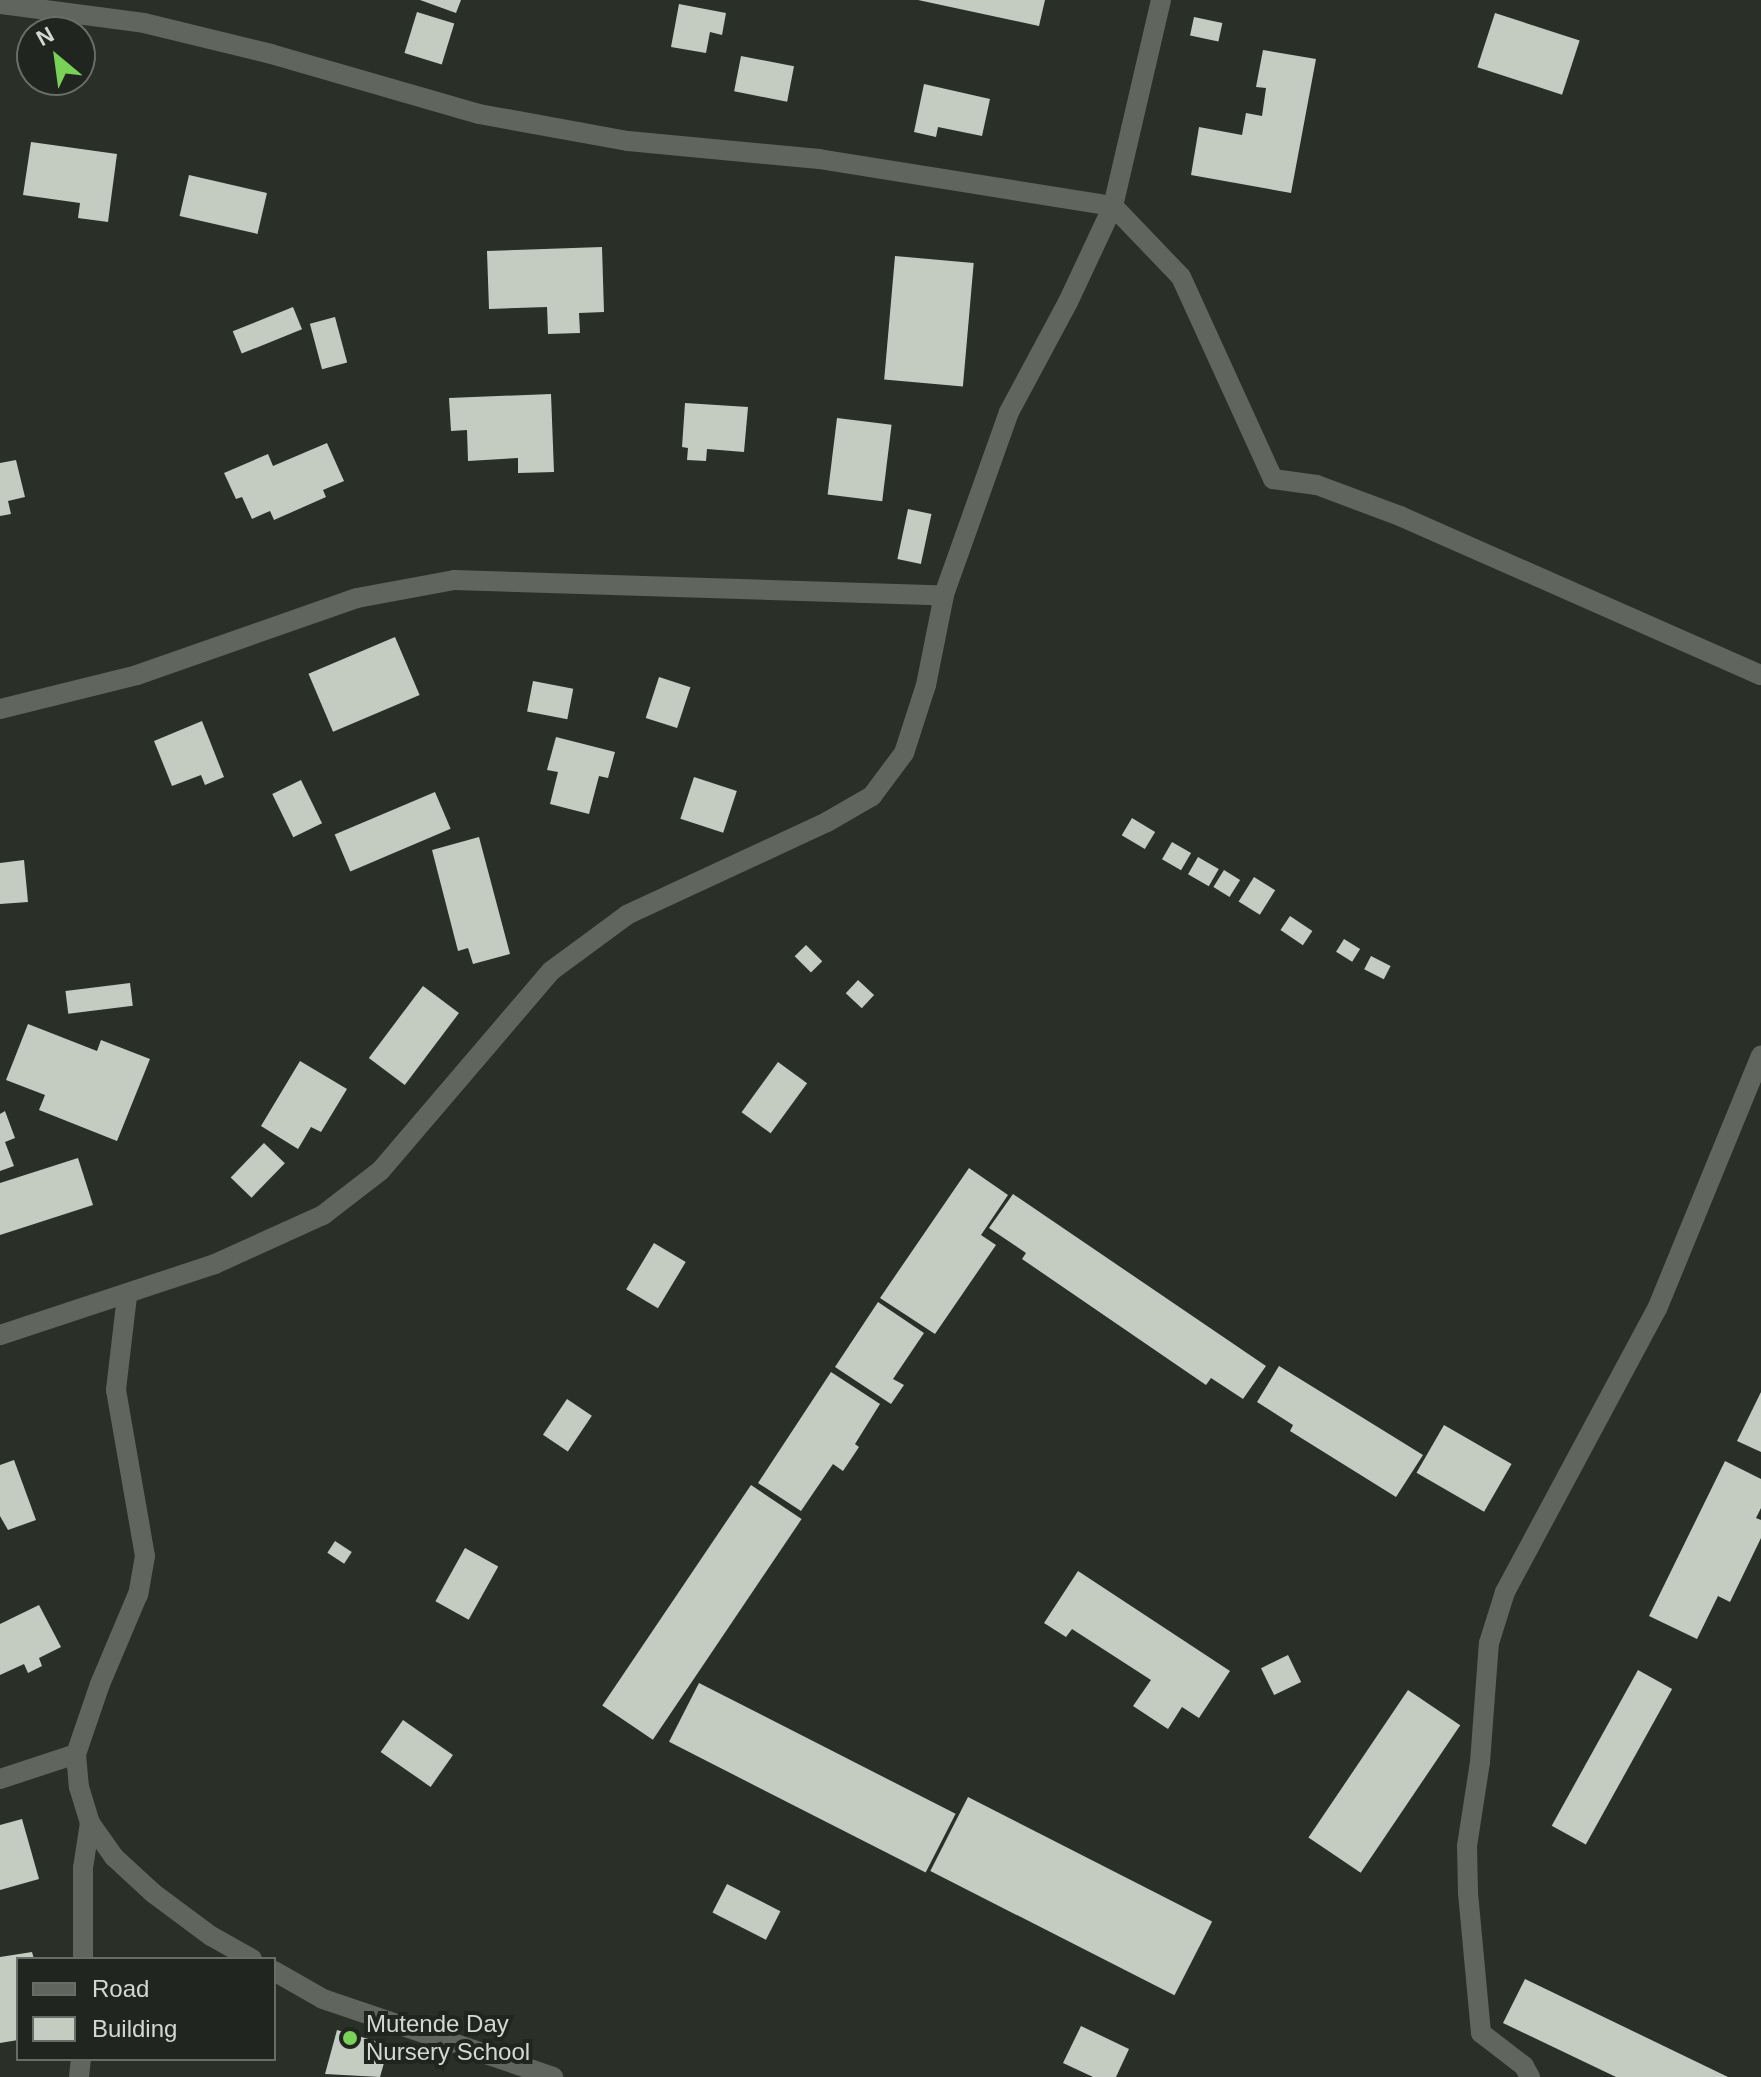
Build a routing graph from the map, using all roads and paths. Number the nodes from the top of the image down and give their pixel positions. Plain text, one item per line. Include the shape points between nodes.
1 (1161, 0) edge
2 (0, 4) edge
3 (1113, 206) junction
4 (944, 595) junction
5 (1761, 675) edge
6 (0, 709) edge
7 (1761, 1056) edge
8 (127, 1296) junction
9 (0, 1335) edge
10 (76, 1754) junction
11 (0, 1779) edge
12 (90, 1823) junction
13 (83, 1957) edge
14 (248, 1957) edge
15 (276, 1972) edge
16 (553, 2077) edge
17 (1530, 2077) edge

1 - 3 street
2 - 3 street via 144,23 479,114 628,141 819,159
3 - 4 street via 1009,412
3 - 5 street via 1181,277 1273,479 1317,485 1400,516
4 - 6 street via 454,580 357,598 137,675
4 - 8 street via 926,685 904,753 872,796 627,915 551,971 380,1171 323,1215 215,1264
7 - 17 street via 1657,1309 1505,1592 1489,1643 1467,1846 1481,2033 1524,2066
8 - 9 street
8 - 10 street via 116,1390 145,1556 138,1594
10 - 11 street
10 - 12 street
12 - 13 street via 83,1868
12 - 14 street via 114,1857 153,1893
15 - 16 street via 323,1999

